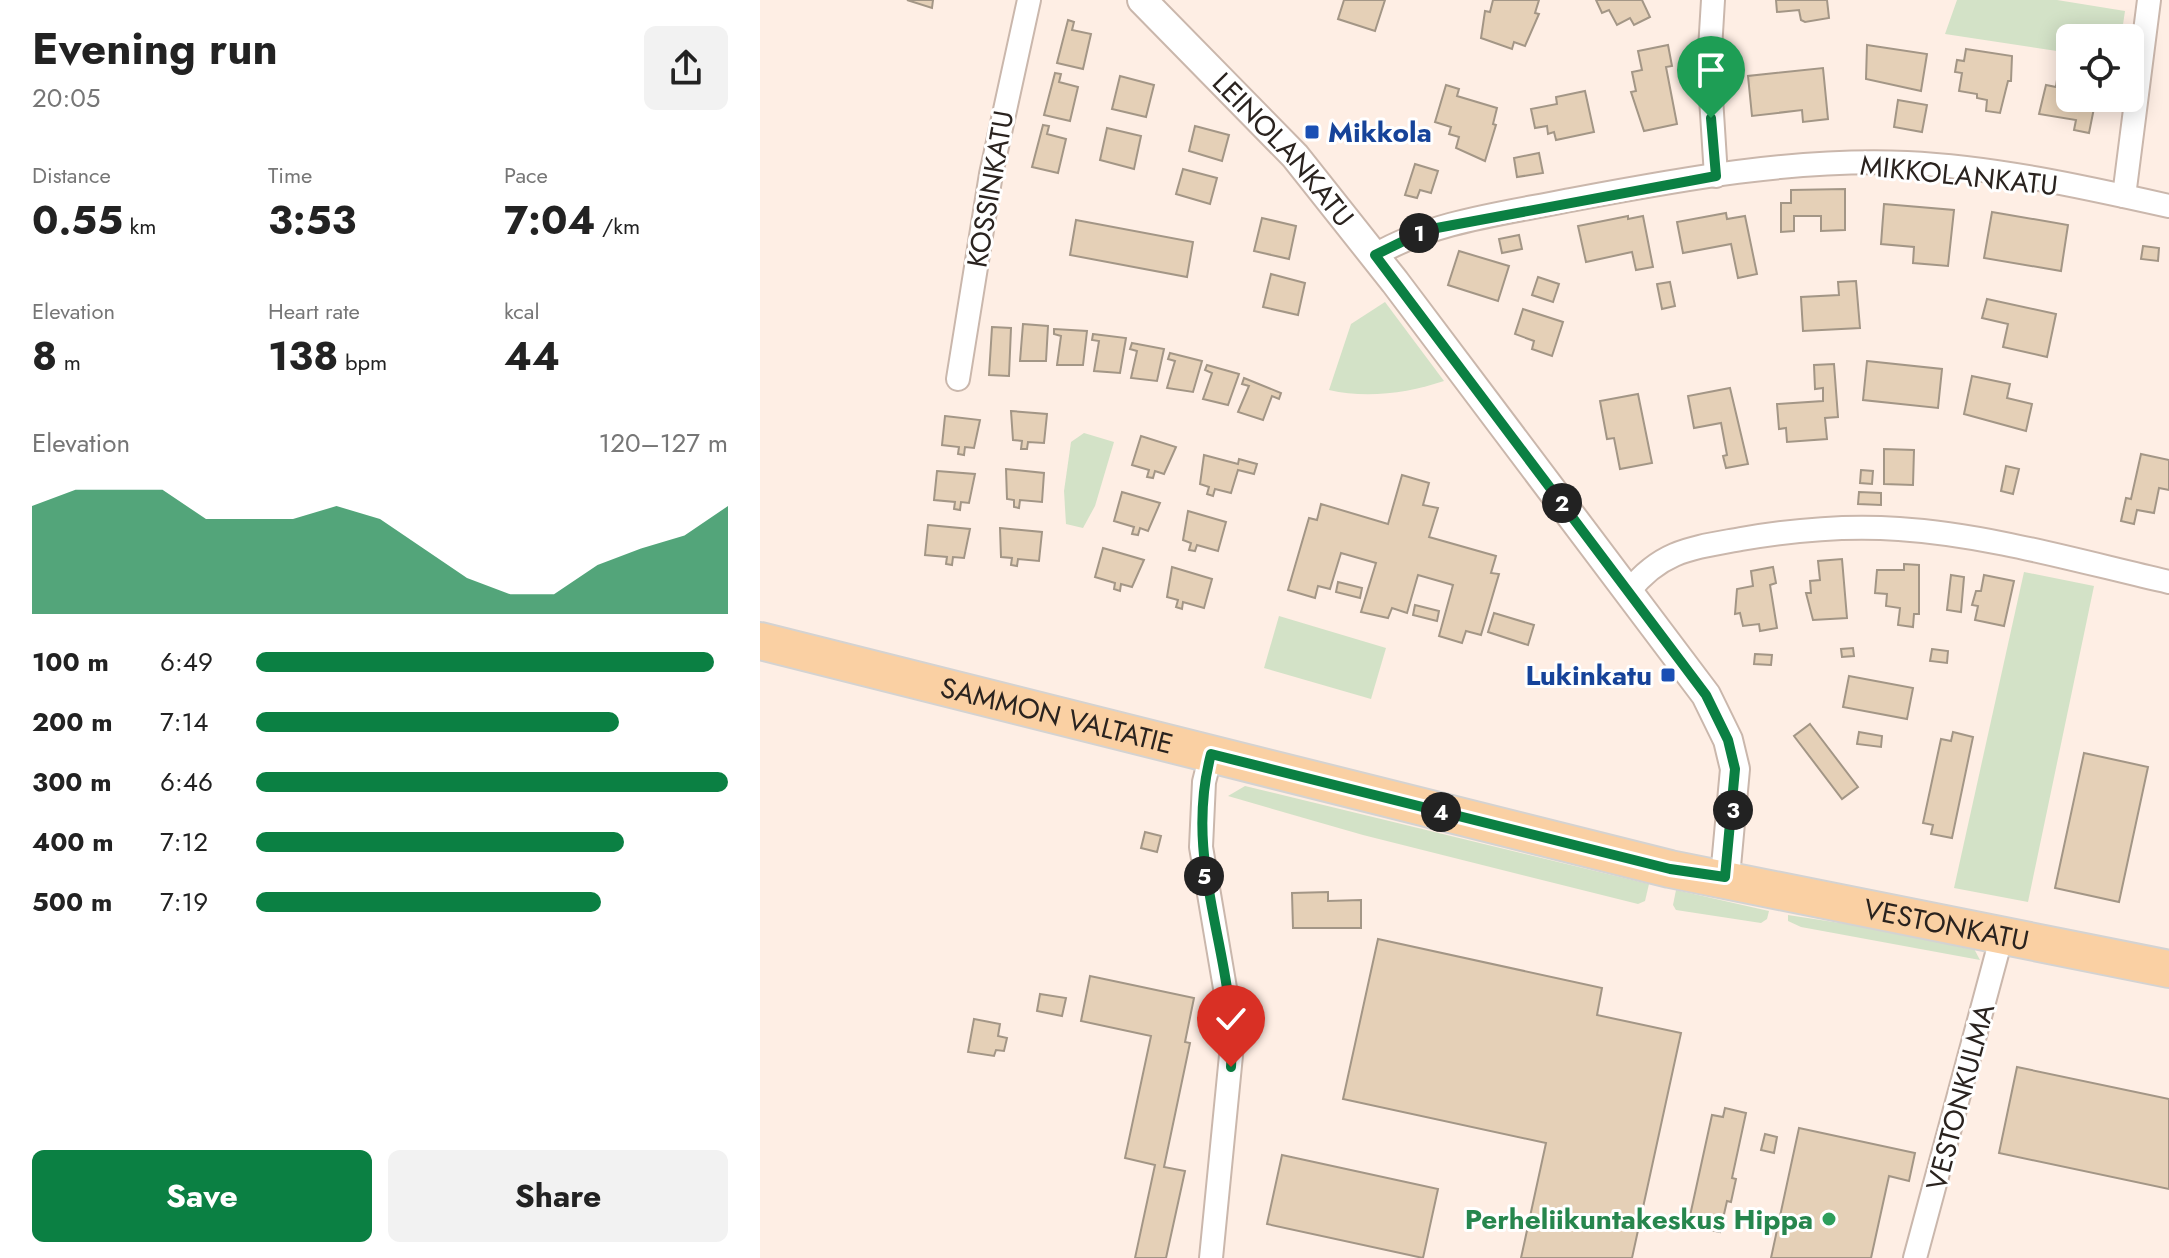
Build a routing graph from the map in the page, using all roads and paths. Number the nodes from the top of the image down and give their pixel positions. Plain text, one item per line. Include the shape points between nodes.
1 (1029, 0) edge
2 (1142, 0) edge
3 (1713, 0) edge
4 (2149, 0) edge
5 (1716, 176) junction
6 (2124, 196) junction
7 (2169, 206) edge
8 (1375, 255) junction
9 (958, 379) dead end
10 (2169, 582) edge
11 (1629, 591) junction
12 (760, 641) edge
13 (1211, 754) junction
14 (1725, 877) junction
15 (2002, 935) junction
16 (2169, 969) edge
17 (1211, 1258) edge
18 (1915, 1258) edge

1 - 9 street, KOSSINKATU via 991,174
2 - 8 street, LEINOLANKATU via 1295,156
3 - 5 street via 1709,66
4 - 6 street
5 - 6 street, MIKKOLANKATU via 1814,165 1910,163
5 - 8 street, MIKKOLANKATU via 1426,230
6 - 7 street, MIKKOLANKATU
8 - 11 street, LEINOLANKATU
10 - 11 street via 1958,536 1859,527 1761,536 1680,551 1647,569
11 - 14 street, LEINOLANKATU via 1706,695 1728,740 1735,769
12 - 13 main road, SAMMON VALTATIE
13 - 14 main road, SAMMON VALTATIE via 1656,866
13 - 17 street via 1204,782 1202,854 1233,1035
14 - 15 main road, VESTONKATU
15 - 16 main road, VESTONKATU
15 - 18 street, VESTONKULMA

